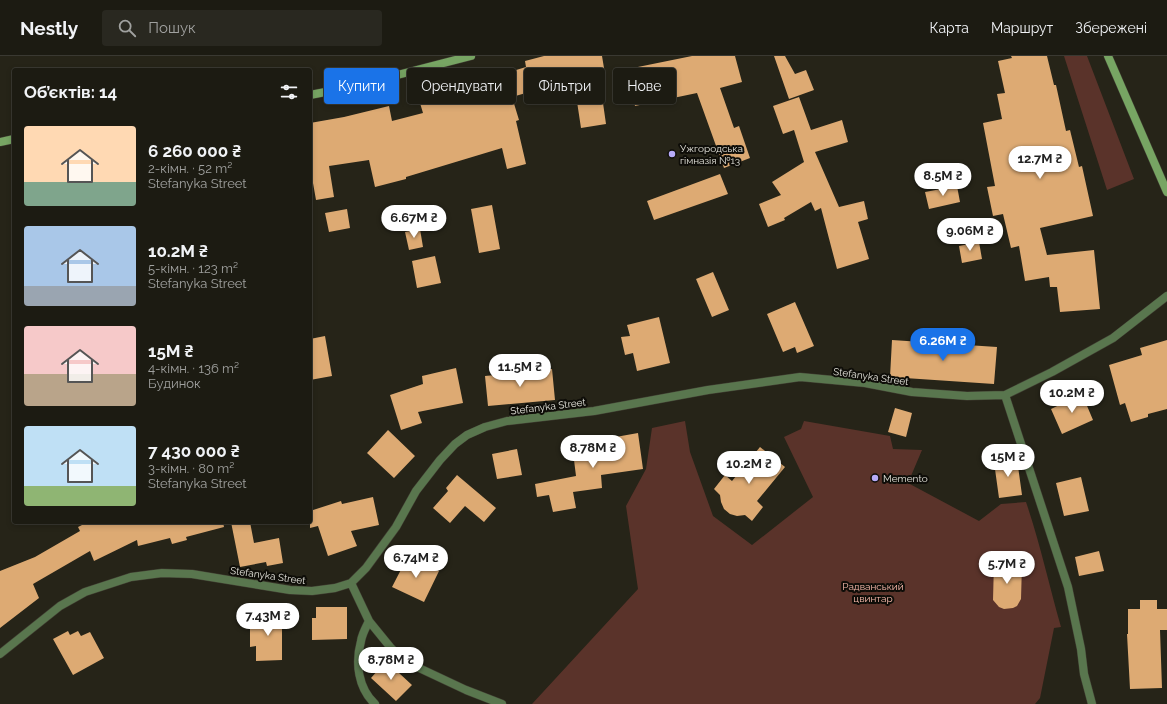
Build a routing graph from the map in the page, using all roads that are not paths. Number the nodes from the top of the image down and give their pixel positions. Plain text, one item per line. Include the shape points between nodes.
1 (471, 56) edge
2 (1108, 56) edge
3 (312, 95) edge
4 (12, 139) edge
5 (0, 142) edge
6 (1167, 192) edge
7 (1167, 296) edge
8 (1005, 395) junction
9 (351, 583) junction
10 (369, 621) junction
11 (0, 654) edge
12 (376, 704) edge
13 (502, 704) edge
14 (1092, 704) edge

1 - 3 street via 377,81
2 - 6 street
4 - 5 street
7 - 8 street, Stefanyka Street via 1113,338
8 - 9 street, Stefanyka Street via 967,396 912,392 864,383 800,377 708,390 594,411 507,421 485,427 455,444 440,460 416,491 396,527 366,568
8 - 14 street via 1068,587
9 - 10 street
9 - 11 street, Stefanyka Street via 312,591 290,590 192,574 162,573 131,577 84,592 60,606
10 - 12 street via 361,641 358,673 368,698
10 - 13 street via 391,648 417,668

